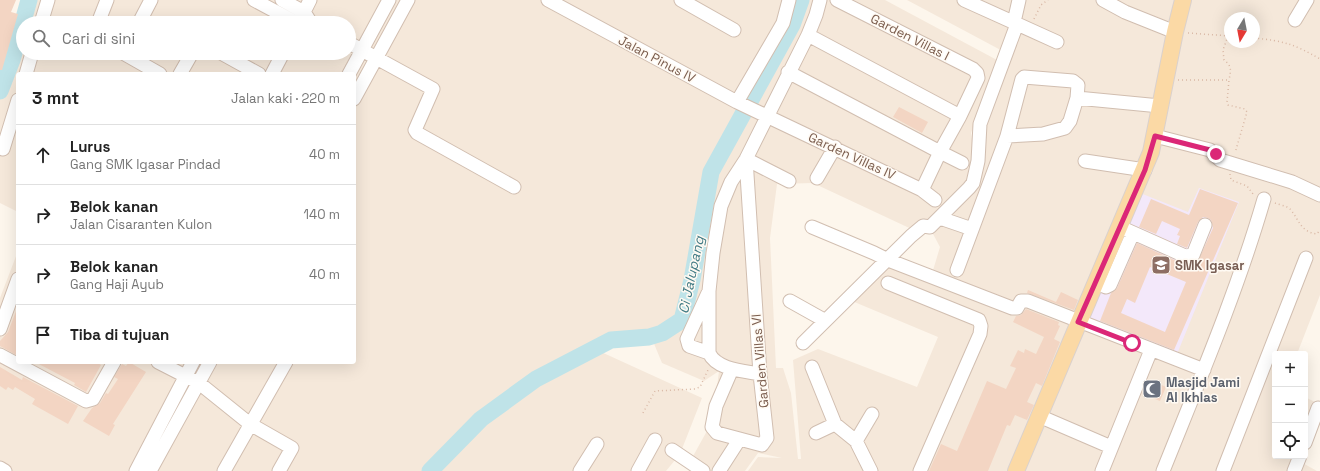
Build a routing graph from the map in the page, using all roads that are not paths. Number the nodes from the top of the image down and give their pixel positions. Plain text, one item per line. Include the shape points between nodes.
1 (48, 0) edge
2 (107, 0) edge
3 (151, 0) edge
4 (254, 0) edge
5 (282, 0) edge
6 (389, 0) edge
7 (408, 0) edge
8 (548, 0) edge
9 (681, 0) edge
10 (789, 0) edge
11 (820, 0) edge
12 (837, 0) edge
13 (964, 0) edge
14 (1019, 0) edge
15 (1103, 0) edge
16 (1183, 0) edge
17 (1303, 3) edge
18 (302, 14) edge
19 (43, 16) edge
20 (101, 16) edge
21 (142, 16) edge
22 (1295, 20) dead end
23 (1015, 23) junction
24 (734, 30) dead end
25 (1175, 32) junction
26 (808, 35) junction
27 (1057, 42) dead end
28 (356, 47) edge
29 (362, 50) junction
30 (376, 59) junction
31 (30, 60) edge
32 (135, 60) edge
33 (188, 60) edge
34 (234, 60) edge
35 (279, 60) edge
36 (27, 72) edge
37 (156, 72) edge
38 (181, 72) edge
39 (255, 72) edge
40 (273, 72) edge
41 (350, 72) edge
42 (788, 72) junction
43 (356, 95) edge
44 (1077, 98) junction
45 (739, 103) junction
46 (1160, 106) junction
47 (16, 107) edge
48 (764, 115) junction
49 (960, 116) junction
50 (1007, 136) junction
51 (1155, 136) junction
52 (835, 147) junction
53 (3, 149) dead end
54 (940, 152) junction
55 (746, 159) junction
56 (1085, 161) dead end
57 (962, 163) dead end
58 (1145, 170) junction
59 (817, 178) dead end
60 (789, 182) dead end
61 (514, 187) dead end
62 (922, 190) junction
63 (1320, 195) edge
64 (1264, 199) dead end
65 (935, 200) dead end
66 (940, 218) junction
67 (1205, 225) dead end
68 (812, 227) dead end
69 (972, 228) junction
70 (1126, 230) junction
71 (1306, 258) dead end
72 (888, 260) junction
73 (957, 270) dead end
74 (888, 283) dead end
75 (16, 288) edge
76 (709, 291) junction
77 (790, 301) dead end
78 (824, 320) junction
79 (1078, 322) junction
80 (0, 329) edge
81 (803, 343) dead end
82 (1151, 350) junction
83 (0, 354) edge
84 (711, 356) junction
85 (16, 363) edge
86 (18, 364) edge
87 (113, 364) edge
88 (162, 364) edge
89 (192, 364) edge
90 (209, 364) edge
91 (285, 364) edge
92 (812, 367) dead end
93 (732, 369) junction
94 (1204, 370) junction
95 (760, 374) junction
96 (186, 376) junction
97 (199, 383) junction
98 (1318, 408) dead end
99 (872, 414) dead end
100 (1039, 416) junction
101 (250, 424) junction
102 (835, 424) junction
103 (816, 433) dead end
104 (1308, 435) edge
105 (655, 440) dead end
106 (739, 440) junction
107 (856, 441) junction
108 (597, 444) dead end
109 (1111, 447) junction
110 (672, 450) dead end
111 (1299, 459) edge
112 (0, 468) edge
113 (5, 471) edge
114 (136, 471) edge
115 (150, 471) edge
116 (224, 471) edge
117 (279, 471) edge
118 (580, 471) edge
119 (638, 471) edge
120 (703, 471) edge
121 (719, 471) edge
122 (871, 471) edge
123 (920, 471) edge
124 (1016, 471) edge
125 (1102, 471) edge
126 (1164, 471) edge
127 (1223, 471) edge
128 (1294, 471) edge

1 - 19 street
2 - 20 street
3 - 21 street
4 - 18 street
5 - 18 street
6 - 29 street
7 - 30 street
8 - 45 street, Jalan Pinus IV
9 - 24 street
10 - 45 street via 783,23
11 - 26 street
12 - 49 street, Garden Villas I via 973,69 978,78
13 - 23 street
14 - 23 street
15 - 25 street via 1125,12
16 - 25 main road
17 - 22 street
23 - 27 street
23 - 66 street via 980,124 978,161 972,183
25 - 46 main road
26 - 42 street
26 - 49 street
28 - 29 street
29 - 30 street
29 - 41 street
30 - 43 street
30 - 61 street via 433,89 415,130 417,134
31 - 36 street
32 - 37 street
33 - 38 street
34 - 39 street
35 - 40 street
42 - 48 street
42 - 54 street
44 - 46 street
44 - 50 street via 1070,121 1065,128 1043,134
44 - 50 street via 1078,86 1073,81 1024,77
45 - 48 street, Jalan Pinus IV
46 - 51 main road
47 - 53 street
48 - 52 street, Garden Villas IV
48 - 55 street
49 - 54 street
50 - 69 street
51 - 58 main road
51 - 63 street via 1210,150 1220,160 1292,182
52 - 59 street
52 - 62 street, Garden Villas IV
54 - 57 street
54 - 62 street
55 - 60 street
55 - 76 street via 731,182 721,206
55 - 95 street, Garden Villas VI
56 - 58 street
58 - 70 main road
62 - 65 street, Garden Villas IV
64 - 94 street via 1252,241
66 - 69 street
66 - 72 street via 930,227 923,226
67 - 70 street via 1193,255 1189,256
68 - 72 street
69 - 73 street
70 - 79 main road via 1096,283
71 - 127 street
72 - 78 street
72 - 79 street via 1012,308 1017,308 1024,300
74 - 123 street via 979,320 981,326 980,334
75 - 80 street
76 - 84 street
76 - 84 street via 687,339 689,346
77 - 78 street
78 - 81 street
79 - 82 street
79 - 100 main road
82 - 94 street
82 - 109 street
83 - 85 street
84 - 93 street
86 - 87 street via 86,401 93,399
88 - 96 street
89 - 96 street
90 - 97 street
91 - 101 street
92 - 102 street
93 - 95 street
93 - 106 street, Garden Villas VI via 716,406 712,428
94 - 126 street
95 - 106 street, Garden Villas VI via 767,438 762,445
96 - 97 street
96 - 114 street
97 - 101 street
97 - 115 street
98 - 104 street
99 - 107 street
100 - 109 street
100 - 124 main road
101 - 116 street
101 - 117 street via 292,448
102 - 103 street
102 - 107 street
105 - 119 street
106 - 121 street
107 - 122 street
108 - 118 street
109 - 125 street
110 - 120 street
111 - 128 street
112 - 113 street

